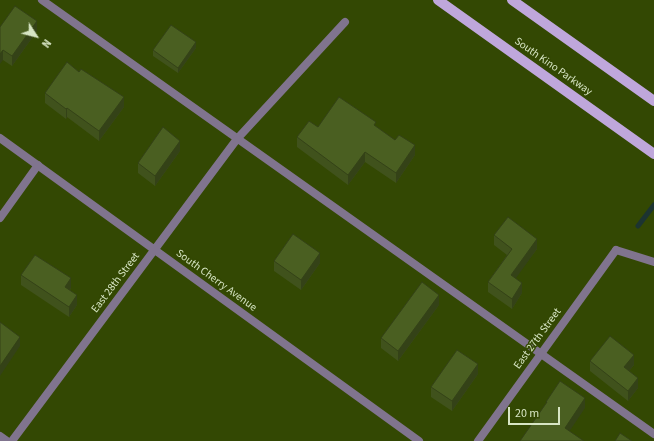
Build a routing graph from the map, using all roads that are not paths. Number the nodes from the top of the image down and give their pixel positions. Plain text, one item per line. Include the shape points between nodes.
1 (42, 0) edge
2 (438, 0) edge
3 (512, 0) edge
4 (345, 22) dead end
5 (654, 101) edge
6 (0, 138) edge
7 (237, 139) junction
8 (654, 154) edge
9 (38, 165) junction
10 (0, 218) edge
11 (154, 250) junction
12 (654, 262) edge
13 (541, 354) junction
14 (654, 434) edge
15 (0, 436) edge
16 (7, 441) edge
17 (12, 441) edge
18 (419, 441) edge
19 (478, 441) edge

1 - 7 street
2 - 8 main road, South Kino Parkway
3 - 5 main road
4 - 7 street, East 28th Street
6 - 9 street, South Cherry Avenue
7 - 11 street, East 28th Street
7 - 13 street
9 - 10 street
9 - 11 street, South Cherry Avenue
11 - 17 street, East 28th Street
11 - 18 street, South Cherry Avenue
12 - 13 street, East 27th Street via 616,250
13 - 14 street
13 - 19 street, East 27th Street
15 - 16 street

